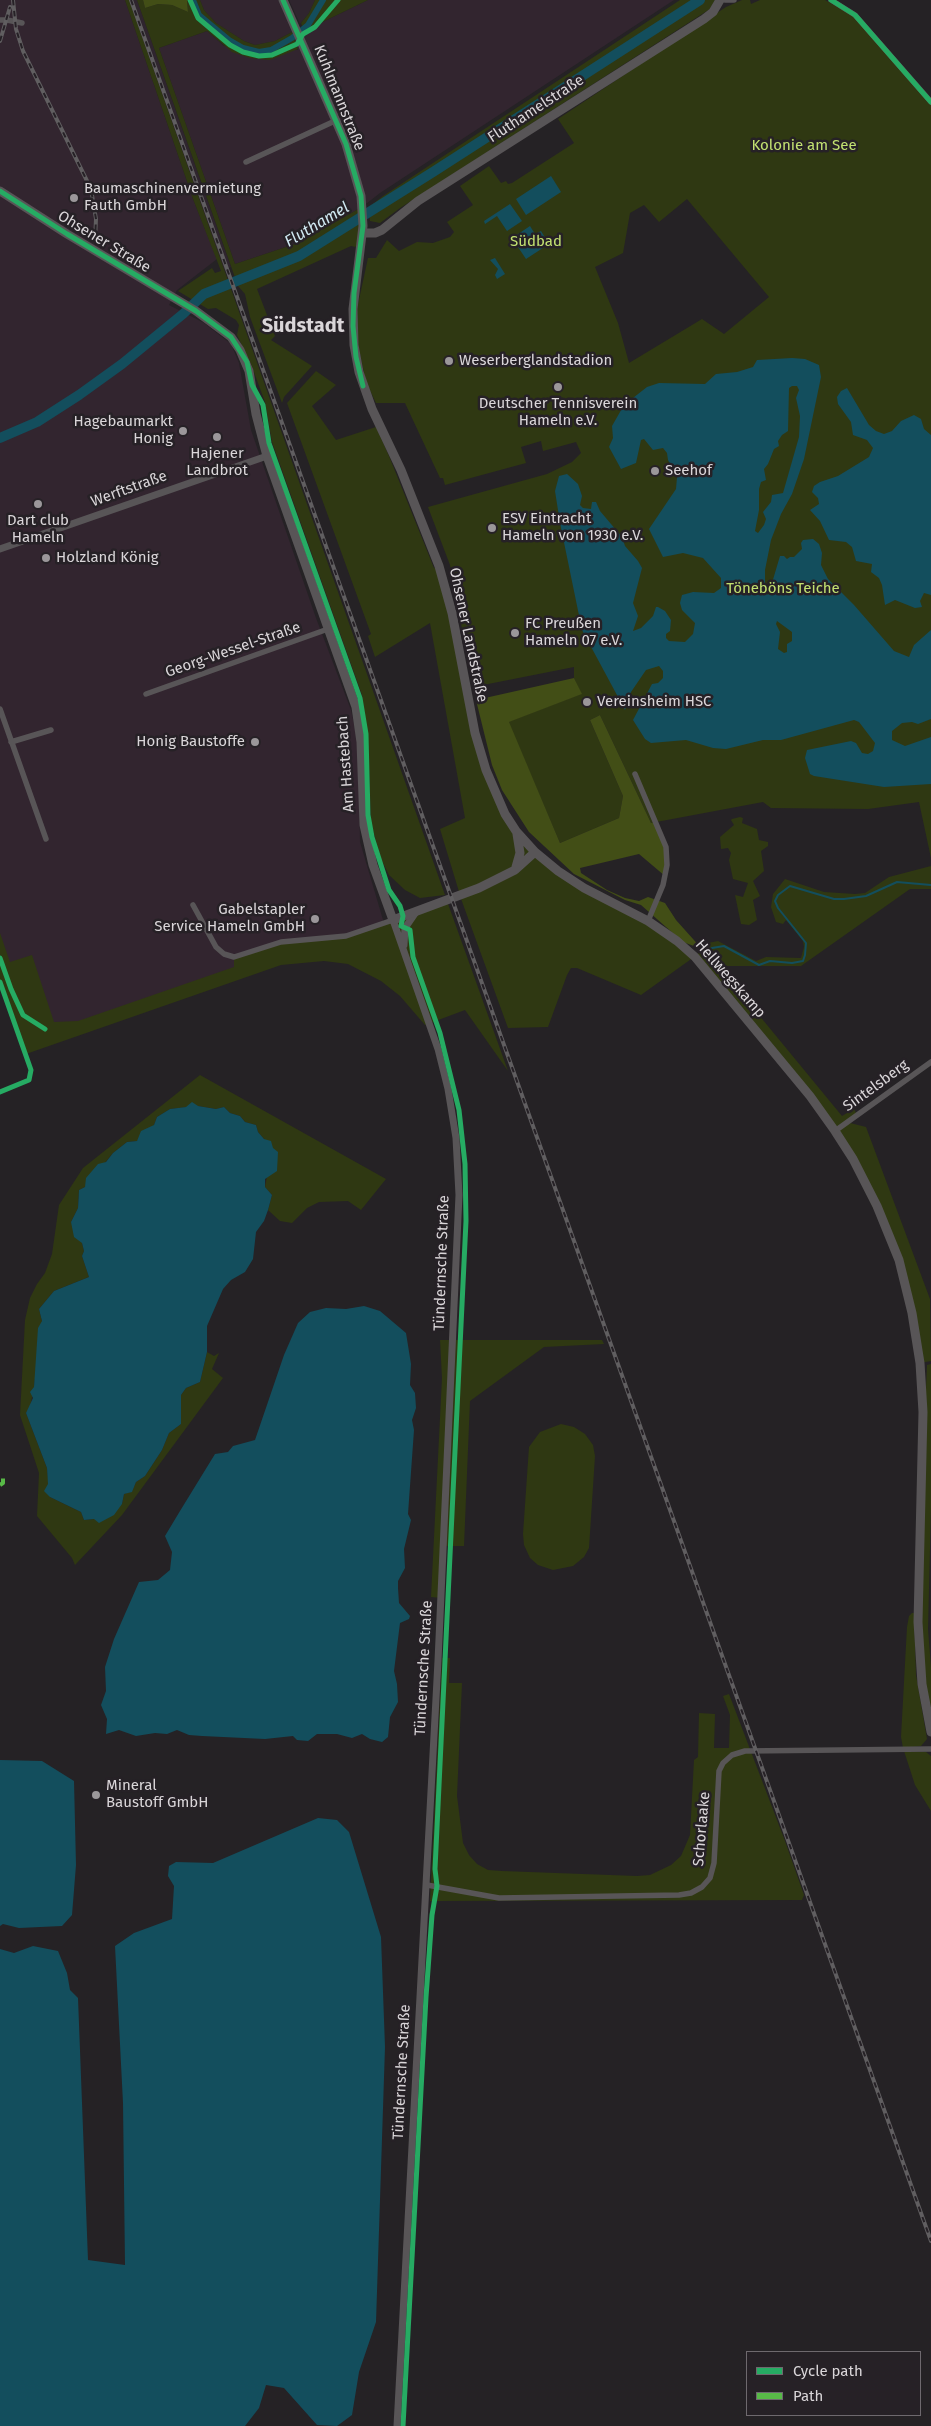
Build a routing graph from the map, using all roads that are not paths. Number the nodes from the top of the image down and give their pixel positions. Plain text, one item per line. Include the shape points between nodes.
1 (283, 0) edge
2 (720, 0) edge
3 (725, 0) edge
4 (734, 0) edge
5 (831, 0) edge
6 (0, 20) edge
7 (22, 23) dead end
8 (931, 102) edge
9 (336, 120) junction
10 (246, 162) dead end
11 (0, 191) edge
12 (363, 230) junction
13 (196, 311) joint
14 (267, 456) junction
15 (416, 507) joint
16 (0, 549) edge
17 (328, 629) junction
18 (146, 694) dead end
19 (0, 709) edge
20 (51, 730) dead end
21 (11, 742) junction
22 (635, 774) dead end
23 (516, 831) junction
24 (46, 838) dead end
25 (535, 852) junction
26 (515, 870) junction
27 (193, 905) dead end
28 (417, 911) junction
29 (393, 920) junction
30 (648, 921) junction
31 (404, 953) junction
32 (931, 1062) edge
33 (836, 1131) junction
34 (931, 1732) edge
35 (931, 1749) edge
36 (426, 1885) junction
37 (397, 2426) edge

1 - 9 main road, Kuhlmannstraße
2 - 12 main road, Fluthamelstraße via 704,19 418,201 382,230 375,233
3 - 4 street
5 - 8 street via 855,15
6 - 7 street
9 - 10 street
9 - 12 main road, Kuhlmannstraße via 356,174 363,208
11 - 13 main road, Ohsener Straße
12 - 15 main road, Kuhlmannstraße via 353,309 356,357 363,386
13 - 14 main road, Am Hastebach via 231,337 247,362
14 - 16 street, Werftstraße
14 - 17 main road, Am Hastebach
15 - 23 main road, Ohsener Landstraße via 452,613 471,716 486,770
17 - 18 street, Georg-Wessel-Straße
17 - 29 main road, Am Hastebach via 356,707 361,742 364,825 373,866
19 - 21 street
20 - 21 street
21 - 24 street
22 - 30 street via 666,847 663,885
23 - 25 main road, Hellwegskamp
23 - 26 main road via 520,853
25 - 26 main road
25 - 30 main road, Hellwegskamp via 584,888
26 - 28 main road via 479,888
27 - 29 street via 216,947 234,957 281,942 346,936
28 - 29 main road
28 - 31 street via 405,928
29 - 31 street, Tündernsche Straße
30 - 33 main road, Hellwegskamp via 695,957
31 - 36 street, Tündernsche Straße via 438,1049 448,1089 459,1178
32 - 33 street, Sintelsberg
33 - 34 main road, Hellwegskamp via 878,1206 899,1260 920,1363 924,1412 918,1622 922,1684
35 - 36 street, Schorlaake via 745,1751 732,1755 720,1771 714,1863 710,1878 691,1893 499,1898
36 - 37 street, Tündernsche Straße

